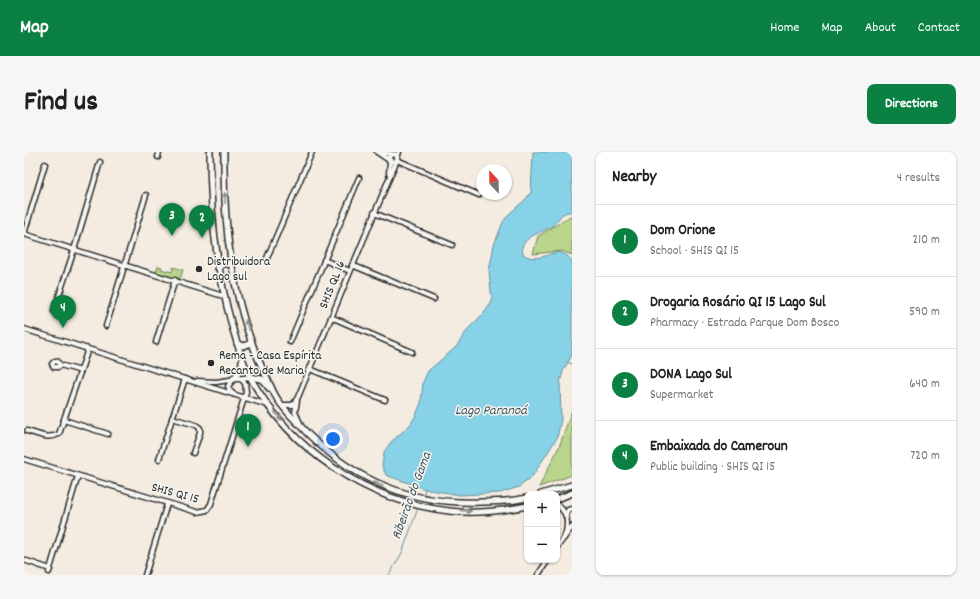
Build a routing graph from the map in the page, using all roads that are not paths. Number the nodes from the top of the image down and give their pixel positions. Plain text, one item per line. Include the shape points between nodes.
1 (210, 152) edge
2 (224, 152) edge
3 (312, 152) edge
4 (378, 152) edge
5 (399, 152) edge
6 (395, 157) edge
7 (390, 161) junction
8 (100, 162) dead end
9 (45, 164) dead end
10 (359, 178) dead end
11 (388, 181) junction
12 (476, 194) edge
13 (146, 195) dead end
14 (374, 213) junction
15 (24, 234) edge
16 (452, 245) dead end
17 (74, 250) junction
18 (267, 258) dead end
19 (324, 260) junction
20 (232, 265) junction
21 (352, 265) junction
22 (125, 266) junction
23 (218, 268) junction
24 (350, 271) junction
25 (175, 280) junction
26 (222, 288) junction
27 (216, 293) junction
28 (223, 296) junction
29 (434, 299) dead end
30 (54, 311) dead end
31 (331, 317) junction
32 (106, 326) dead end
33 (24, 329) edge
34 (251, 340) junction
35 (156, 342) dead end
36 (290, 342) dead end
37 (237, 343) junction
38 (88, 349) junction
39 (412, 352) dead end
40 (241, 356) junction
41 (60, 365) dead end
42 (310, 369) junction
43 (81, 371) junction
44 (250, 377) junction
45 (240, 378) junction
46 (233, 379) junction
47 (186, 380) junction
48 (233, 394) junction
49 (244, 397) junction
50 (298, 397) junction
51 (278, 400) junction
52 (384, 400) dead end
53 (268, 405) junction
54 (282, 405) junction
55 (172, 418) junction
56 (64, 420) junction
57 (301, 427) junction
58 (26, 431) dead end
59 (108, 434) dead end
60 (320, 446) junction
61 (193, 453) dead end
62 (314, 453) junction
63 (24, 459) edge
64 (159, 460) dead end
65 (78, 476) junction
66 (572, 485) edge
67 (561, 488) junction
68 (550, 491) edge
69 (572, 492) edge
70 (524, 498) edge
71 (560, 498) edge
72 (524, 499) edge
73 (167, 504) junction
74 (524, 506) edge
75 (560, 507) edge
76 (515, 508) junction
77 (572, 509) edge
78 (566, 515) junction
79 (572, 527) edge
80 (564, 538) junction
81 (560, 543) edge
82 (24, 560) edge
83 (546, 563) edge
84 (145, 575) edge
85 (538, 575) edge

1 - 23 main road
20 -> 2 main road via 225,218
3 - 18 street
4 - 6 street
4 - 7 street
5 - 6 street, SHIS QL 16
6 - 7 street via 393,163
6 - 7 street via 390,156
6 - 11 street, SHIS QL 16
6 - 12 street
7 - 11 street, SHIS QL 16
8 - 17 street
9 - 15 street
10 - 19 street
11 - 14 street, SHIS QL 16
13 - 22 street
14 - 16 street
14 - 21 street, SHIS QL 16
15 - 17 street
17 - 22 street
17 - 30 street
19 - 24 street
19 - 36 street
20 - 23 main road via 224,263
34 -> 20 main road
21 - 24 street, SHIS QL 16
21 - 29 street
22 - 25 street
22 - 32 street
23 - 26 main road
24 - 31 street, SHIS QL 16
25 - 27 street
25 - 35 street
26 - 27 street
26 - 28 main road
27 - 28 street
28 - 37 main road
31 - 39 street
31 - 42 street, SHIS QL 16
33 - 38 street
34 - 37 main road via 243,346
34 - 51 main road
37 - 40 main road
38 - 43 street
38 - 47 street
40 - 44 main road
40 - 46 main road via 242,370
41 - 43 street
42 - 50 street, SHIS QL 16
42 - 52 street
43 - 56 street
44 - 45 street
44 - 51 main road via 264,381
44 - 53 main road
45 - 46 street
45 - 49 street via 246,385
46 - 47 street via 216,382
46 - 48 street via 228,386
47 - 48 street
47 - 55 street
48 - 49 street
49 - 53 street
49 - 73 street, SHIS QI 15 via 208,509 197,512
50 - 54 street via 292,406
50 - 57 street, SHIS QL 16 via 295,412
51 - 54 main road
53 -> 62 main road via 291,432
54 - 57 main road
55 - 61 street via 200,428
55 - 64 street
56 - 58 street via 59,434 53,437
56 - 59 street
57 - 60 main road
60 - 62 main road via 320,451
70 -> 60 main road via 466,503 415,496 371,480
62 -> 76 main road via 340,473 364,486 412,503 449,511 480,512
63 - 65 street, SHIS QI 15
65 - 73 street, SHIS QI 15
65 - 82 street via 50,570
66 - 67 main road
67 - 68 main road
67 - 69 street
69 - 71 main road
72 - 76 main road via 511,503
73 - 84 street
74 - 76 main road
75 - 78 street
77 - 78 street via 568,510
78 - 80 street via 567,529
79 - 80 street
80 - 81 street
83 - 85 street

